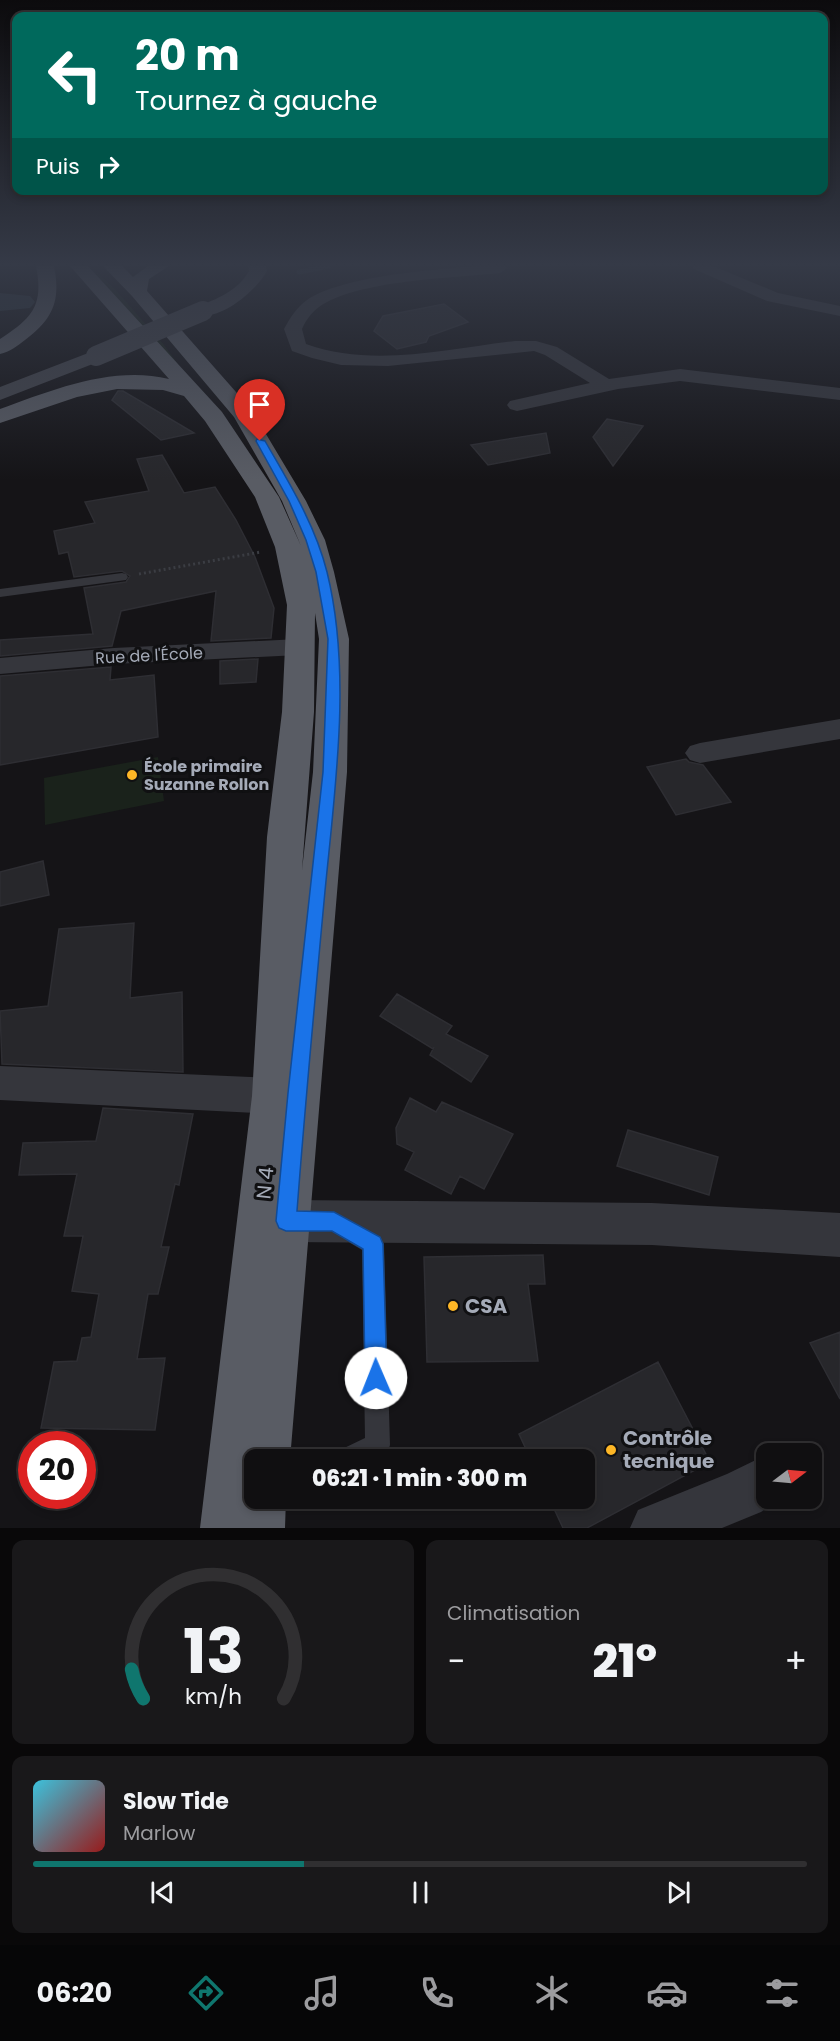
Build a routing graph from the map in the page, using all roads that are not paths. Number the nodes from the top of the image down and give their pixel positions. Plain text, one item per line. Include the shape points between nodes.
1 (14, 337) edge
2 (140, 337) edge
3 (141, 337) edge
4 (177, 337) edge
5 (295, 337) edge
6 (0, 348) edge
7 (607, 386) junction
8 (188, 391) junction
9 (0, 394) edge
10 (840, 394) edge
11 (517, 405) dead end
12 (0, 416) edge
13 (122, 577) road end
14 (0, 593) edge
15 (299, 647) junction
16 (0, 666) edge
17 (840, 729) edge
18 (700, 753) dead end
19 (0, 1083) edge
20 (274, 1095) junction
21 (286, 1221) junction
22 (334, 1221) junction
23 (840, 1235) edge
24 (258, 1449) edge
25 (261, 1449) edge
26 (368, 1449) edge
27 (756, 1486) edge
28 (656, 1528) edge

1 - 6 highway
2 - 9 main road, bridge
3 - 8 highway, N 4
4 - 21 highway, N 4 via 243,414 274,464 312,540 334,639 330,772
5 - 7 street via 298,347 317,356 348,360 536,346 551,351
7 - 10 street via 680,375
7 - 11 street
8 - 12 highway via 141,380 116,382 64,394
8 - 15 highway, N 4 via 214,417 267,497 288,547 301,605
13 - 14 lane
15 - 16 street, Rue de l'École
15 - 20 highway, N 4 via 298,712 285,837
17 - 18 street
19 - 20 street
20 - 24 highway, N 4
21 - 22 street
21 - 25 highway, N 4
22 - 23 street via 652,1224
22 - 26 lane via 373,1244 378,1444
27 - 28 street

